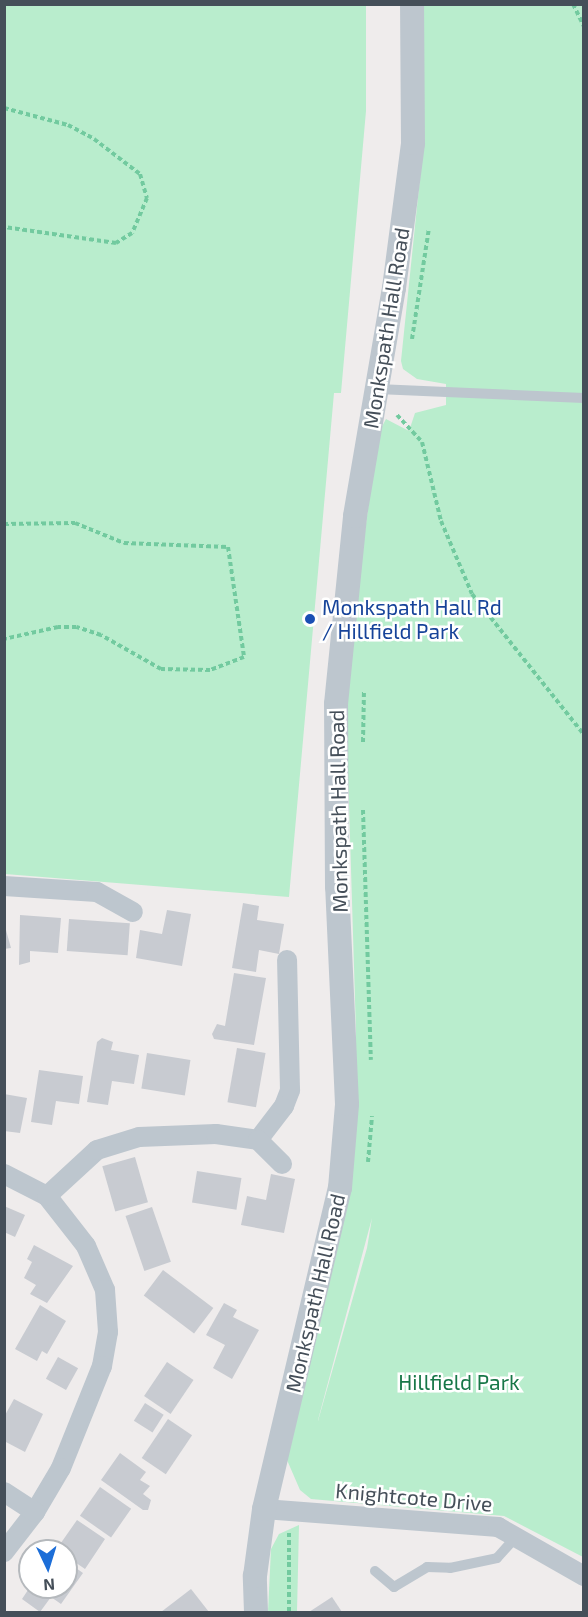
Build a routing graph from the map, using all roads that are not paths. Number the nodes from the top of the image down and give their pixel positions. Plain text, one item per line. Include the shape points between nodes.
1 (412, 4) edge
2 (387, 390) junction
3 (584, 398) edge
4 (4, 886) edge
5 (133, 912) dead end
6 (287, 960) dead end
7 (258, 1140) junction
8 (282, 1164) dead end
9 (4, 1174) edge
10 (47, 1197) junction
11 (4, 1492) edge
12 (264, 1509) junction
13 (35, 1512) junction
14 (516, 1537) junction
15 (4, 1552) edge
16 (375, 1571) dead end
17 (584, 1576) edge
18 (256, 1612) edge

1 - 2 street, Monkspath Hall Road via 412,143
2 - 3 lane
2 - 12 street, Monkspath Hall Road via 355,516 336,704 337,887 347,1104 340,1188
4 - 5 street via 97,892
6 - 7 street via 290,1090 284,1106
7 - 8 street
7 - 10 street via 216,1134 139,1137 97,1150
9 - 10 street
10 - 13 street via 86,1246 105,1290 108,1332 102,1366 82,1422
11 - 13 street
12 - 14 street, Knightcote Drive via 498,1527
12 - 18 street, Monkspath Hall Road via 255,1576
13 - 15 street
14 - 16 lane via 497,1558 450,1568 427,1567 394,1587
14 - 17 street, Knightcote Drive

